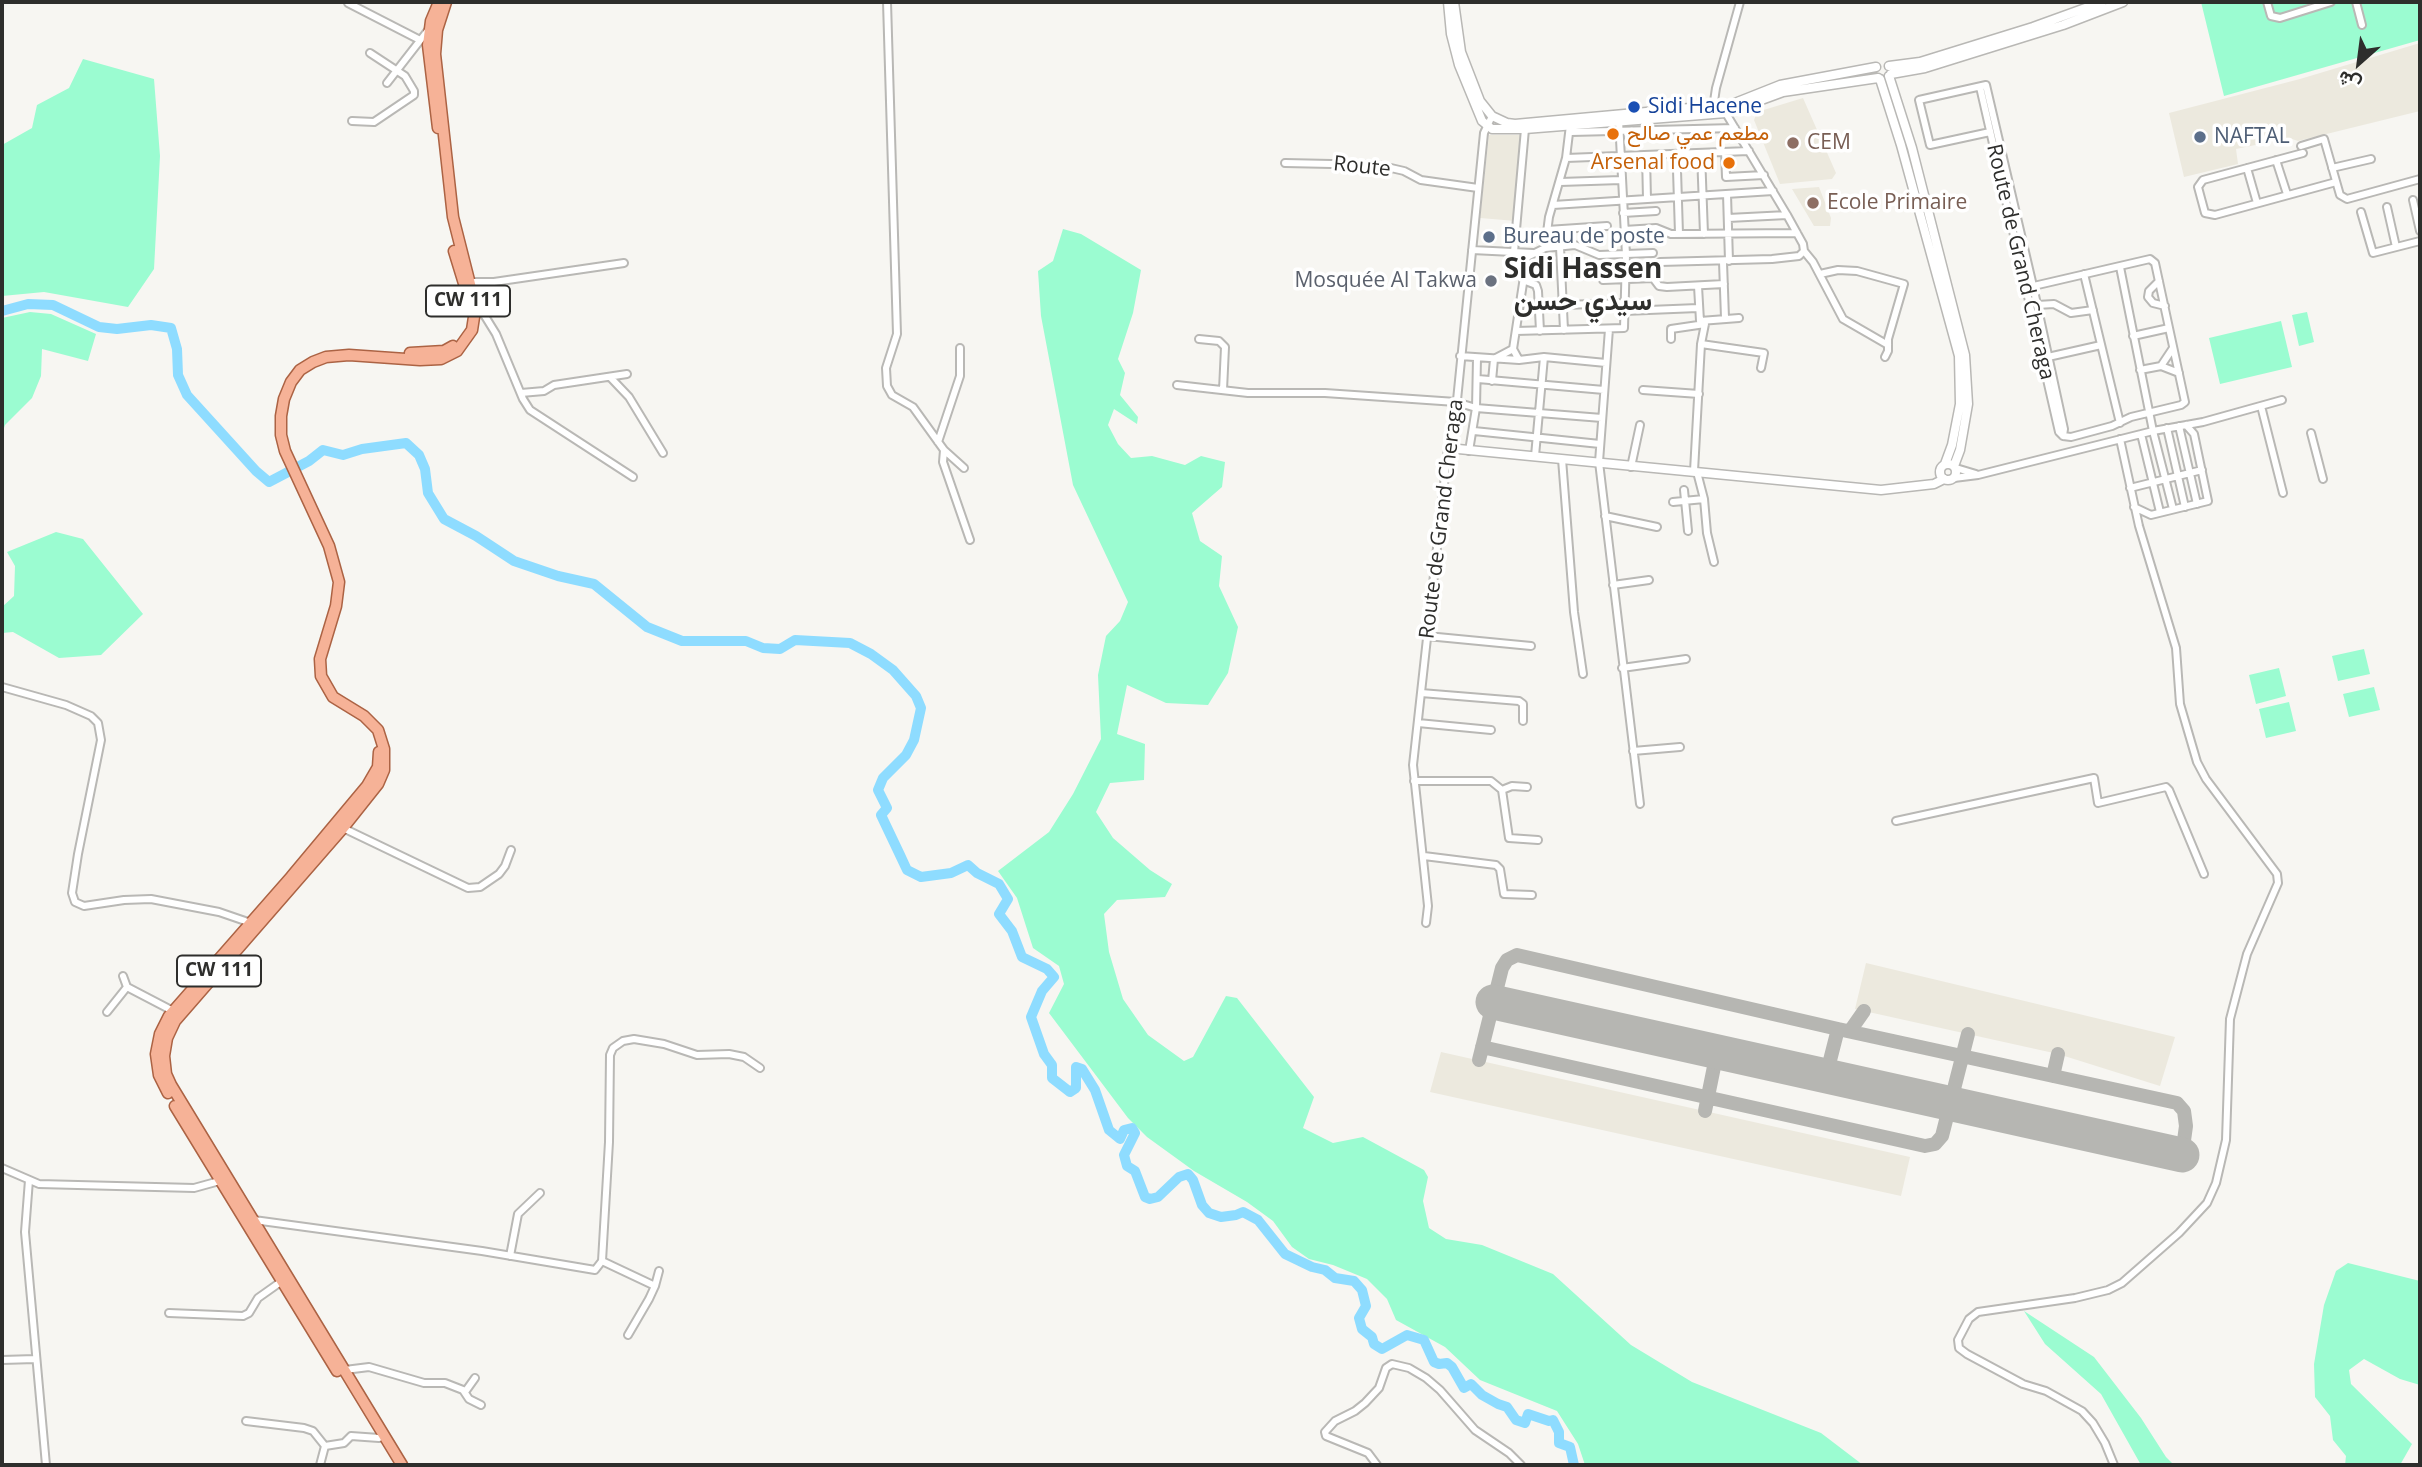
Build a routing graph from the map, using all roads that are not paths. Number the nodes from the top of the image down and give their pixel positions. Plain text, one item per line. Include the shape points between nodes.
1 (439, 2) edge
2 (446, 2) edge
3 (887, 2) edge
4 (1448, 2) edge
5 (1454, 2) edge
6 (1740, 2) edge
7 (2102, 2) edge
8 (2123, 2) edge
9 (2267, 2) edge
10 (2331, 2) edge
11 (2356, 2) edge
12 (348, 3) edge
13 (2362, 25) dead end
14 (433, 30) junction
15 (420, 40) junction
16 (370, 53) dead end
17 (1876, 67) junction
18 (397, 70) junction
19 (1890, 72) junction
20 (1879, 78) junction
21 (387, 83) dead end
22 (1983, 86) junction
23 (1721, 110) junction
24 (1492, 116) junction
25 (352, 121) dead end
26 (1619, 121) junction
27 (1486, 126) junction
28 (1571, 128) junction
29 (1735, 128) junction
30 (1525, 129) junction
31 (1990, 132) junction
32 (1749, 151) junction
33 (1725, 152) junction
34 (1701, 153) junction
35 (1646, 155) junction
36 (1621, 156) junction
37 (1566, 158) junction
38 (2371, 159) dead end
39 (2276, 160) junction
40 (1285, 163) dead end
41 (2247, 168) junction
42 (2332, 168) junction
43 (1677, 170) dead end
44 (1764, 175) junction
45 (2420, 179) edge
46 (1622, 180) junction
47 (1560, 182) junction
48 (2336, 182) junction
49 (1478, 188) junction
50 (1773, 191) junction
51 (1727, 194) junction
52 (2287, 194) junction
53 (1703, 195) junction
54 (1679, 197) junction
55 (1647, 199) junction
56 (2413, 200) dead end
57 (1622, 201) junction
58 (2257, 203) junction
59 (1553, 205) junction
60 (2387, 207) dead end
61 (1656, 211) dead end
62 (2361, 212) dead end
63 (1623, 213) junction
64 (1787, 215) junction
65 (1728, 218) junction
66 (1607, 226) dead end
67 (1547, 230) junction
68 (1624, 230) junction
69 (2420, 231) edge
70 (1797, 233) junction
71 (1679, 234) junction
72 (1703, 234) junction
73 (1728, 235) junction
74 (2420, 241) edge
75 (1560, 247) junction
76 (2396, 247) junction
77 (1545, 248) junction
78 (1472, 250) junction
79 (1804, 251) junction
80 (1514, 252) junction
81 (1535, 253) junction
82 (1653, 253) dead end
83 (1626, 255) junction
84 (1726, 261) junction
85 (1660, 262) dead end
86 (624, 263) dead end
87 (2120, 267) junction
88 (1819, 274) junction
89 (2084, 274) junction
90 (1626, 278) junction
91 (1603, 280) dead end
92 (1523, 281) junction
93 (2159, 281) junction
94 (471, 282) junction
95 (1724, 284) junction
96 (1698, 286) junction
97 (2029, 287) junction
98 (473, 296) junction
99 (1624, 303) junction
100 (1563, 305) junction
101 (2037, 305) junction
102 (2165, 306) junction
103 (1698, 308) junction
104 (2093, 310) junction
105 (1624, 311) junction
106 (1739, 317) dead end
107 (1725, 318) junction
108 (487, 320) junction
109 (473, 323) junction
110 (2169, 328) junction
111 (1609, 329) junction
112 (1564, 330) junction
113 (1516, 331) junction
114 (1540, 331) junction
115 (2133, 336) junction
116 (1199, 339) dead end
117 (1671, 339) dead end
118 (1700, 344) junction
119 (1888, 345) junction
120 (2101, 345) junction
121 (960, 348) dead end
122 (2173, 348) junction
123 (1513, 349) junction
124 (1460, 356) junction
125 (1544, 357) junction
126 (1885, 357) dead end
127 (2048, 357) junction
128 (1477, 358) junction
129 (1494, 359) junction
130 (1519, 360) junction
131 (1606, 363) junction
132 (2161, 366) junction
133 (1761, 368) dead end
134 (2140, 370) junction
135 (2179, 373) junction
136 (627, 374) dead end
137 (610, 377) junction
138 (1478, 379) junction
139 (1492, 381) junction
140 (1542, 384) junction
141 (1177, 385) dead end
142 (1223, 390) junction
143 (1604, 390) junction
144 (1643, 390) dead end
145 (521, 393) junction
146 (1699, 394) junction
147 (2282, 400) dead end
148 (1456, 402) junction
149 (2261, 406) junction
150 (1476, 408) junction
151 (1538, 412) junction
152 (2150, 412) junction
153 (1602, 418) junction
154 (2120, 423) junction
155 (1640, 425) dead end
156 (2182, 426) junction
157 (2167, 428) junction
158 (1474, 431) junction
159 (2153, 431) junction
160 (2311, 433) dead end
161 (2141, 434) junction
162 (2063, 436) junction
163 (1537, 437) junction
164 (2120, 439) junction
165 (938, 442) junction
166 (1600, 444) junction
167 (1448, 448) junction
168 (944, 450) junction
169 (1469, 451) junction
170 (282, 452) junction
171 (663, 453) dead end
172 (1535, 456) junction
173 (1562, 459) junction
174 (1599, 463) junction
175 (1632, 467) junction
176 (1955, 467) junction
177 (964, 468) dead end
178 (2202, 470) junction
179 (1943, 471) junction
180 (1695, 472) junction
181 (2189, 472) junction
182 (1978, 474) junction
183 (2178, 475) junction
184 (633, 477) dead end
185 (1954, 478) junction
186 (2165, 478) junction
187 (2323, 479) dead end
188 (2153, 481) junction
189 (2130, 488) junction
190 (1684, 490) dead end
191 (2283, 493) dead end
192 (1704, 499) junction
193 (1685, 501) junction
194 (1673, 502) dead end
195 (2197, 504) junction
196 (2134, 506) junction
197 (2185, 507) junction
198 (2173, 509) junction
199 (2160, 512) junction
200 (1605, 516) junction
201 (1657, 527) dead end
202 (1688, 531) dead end
203 (970, 540) dead end
204 (1714, 562) dead end
205 (1649, 580) dead end
206 (1613, 585) junction
207 (1427, 636) junction
208 (1531, 646) dead end
209 (1686, 659) dead end
210 (1622, 668) junction
211 (1583, 674) dead end
212 (318, 677) junction
213 (2, 687) edge
214 (1421, 693) junction
215 (1523, 721) dead end
216 (1418, 723) junction
217 (1491, 730) dead end
218 (1680, 747) dead end
219 (1633, 751) junction
220 (1414, 781) junction
221 (1527, 787) dead end
222 (1502, 790) junction
223 (1640, 804) dead end
224 (1896, 821) dead end
225 (343, 828) junction
226 (1538, 840) dead end
227 (511, 850) dead end
228 (1423, 856) junction
229 (2204, 874) dead end
230 (1532, 895) dead end
231 (251, 923) junction
232 (1426, 923) dead end
233 (122, 976) dead end
234 (128, 987) junction
235 (173, 1011) junction
236 (107, 1012) dead end
237 (760, 1068) dead end
238 (2, 1168) edge
239 (29, 1180) junction
240 (225, 1180) junction
241 (540, 1193) dead end
242 (254, 1220) junction
243 (510, 1256) junction
244 (602, 1261) junction
245 (659, 1271) dead end
246 (282, 1281) junction
247 (655, 1286) junction
248 (169, 1314) dead end
249 (628, 1335) dead end
250 (35, 1359) junction
251 (2, 1360) edge
252 (345, 1370) junction
253 (475, 1378) dead end
254 (465, 1392) junction
255 (481, 1405) dead end
256 (246, 1421) dead end
257 (379, 1438) junction
258 (325, 1446) junction
259 (47, 1465) edge
260 (320, 1465) edge
261 (395, 1465) edge
262 (402, 1465) edge
263 (1377, 1465) edge
264 (1521, 1465) edge
265 (2114, 1465) edge

1 - 14 main road, CW 111
2 - 14 main road, CW 111
3 - 165 street via 897,334 886,368 887,386 892,395 913,407
4 - 27 street via 1459,65
5 - 24 street via 1461,52 1480,101
6 - 23 street via 1716,88
7 - 19 street
8 - 19 street via 1925,68
9 - 10 street via 2271,16 2280,18
11 - 13 street
12 - 15 street
14 - 15 street
14 - 94 main road, CW 111 via 453,217
14 - 170 main road, CW 111 via 428,53 447,219 468,299 467,325 444,351 343,350 305,360 280,393 274,427
15 - 18 street
16 - 18 street
17 - 19 street via 1882,63
17 - 20 street
17 - 23 street via 1780,85
18 - 21 street
18 - 25 street via 409,80 413,97 374,122
19 - 20 street
19 - 176 street via 1965,355 1968,404
20 - 23 street via 1816,85
20 - 179 street via 1959,356 1960,404
22 - 31 street, Route de Grand Cheraga
22 - 31 street via 1919,100 1930,145
22 - 97 street
23 - 26 street
23 - 26 street
23 - 29 street
24 - 26 street via 1515,124
24 - 27 street, Route de Grand Cheraga
26 - 28 street
26 - 29 street via 1687,131
26 - 36 street
27 - 30 street
27 - 49 street, Route de Grand Cheraga
28 - 30 street
28 - 37 street
29 - 32 street
30 - 80 street
31 - 97 street, Route de Grand Cheraga
32 - 33 street
32 - 44 street
33 - 34 street
33 - 44 street via 1726,177
34 - 35 street
34 - 53 street
35 - 36 street
35 - 55 street
36 - 37 street
36 - 46 street
37 - 47 street
38 - 42 street
39 - 41 street
39 - 42 street via 2324,139
39 - 52 street
40 - 49 street, Route via 1378,165 1421,180
41 - 58 street
41 - 58 street via 2200,182 2203,207 2212,215
42 - 48 street
43 - 54 street
44 - 50 street
45 - 48 street via 2352,199 2342,197
46 - 47 street
46 - 57 street
47 - 59 street
48 - 52 street
49 - 78 street, Route de Grand Cheraga
50 - 51 street
50 - 64 street
51 - 53 street
51 - 65 street
52 - 58 street
53 - 54 street
53 - 72 street
54 - 55 street
54 - 71 street
55 - 57 street
56 - 69 street
57 - 59 street
57 - 63 street
59 - 67 street
60 - 76 street
61 - 63 street
62 - 76 street via 2373,253
63 - 68 street
64 - 65 street
64 - 70 street
65 - 73 street
66 - 67 street
67 - 77 street
68 - 71 street via 1656,228
68 - 83 street
70 - 73 street
70 - 79 street
71 - 72 street
72 - 73 street
73 - 84 street
74 - 76 street
75 - 77 street
75 - 83 street via 1575,245 1599,255
75 - 100 street
77 - 81 street
78 - 80 street
78 - 124 street, Route de Grand Cheraga
79 - 84 street via 1799,256
79 - 88 street
80 - 81 street
81 - 92 street via 1527,257
82 - 83 street
83 - 90 street
84 - 85 street
84 - 95 street
86 - 94 street
87 - 89 street
87 - 93 street via 2153,260
87 - 115 street
88 - 119 street via 1843,319
88 - 119 street via 1857,271 1905,284
89 - 97 street
89 - 104 street
90 - 91 street
90 - 96 street via 1653,278 1667,287
90 - 99 street
92 - 113 street
92 - 114 street via 1536,285
93 - 102 street
93 - 102 street via 2148,298
94 - 98 main road, CW 111
95 - 96 street
95 - 107 street
96 - 103 street
97 - 101 street
97 - 162 street, Route de Grand Cheraga
98 - 108 street
98 - 109 main road, CW 111
99 - 100 street
99 - 105 street
100 - 112 street
101 - 104 street via 2054,304 2071,313
101 - 127 street
102 - 110 street
103 - 105 street
103 - 107 street via 1700,321
104 - 120 street
105 - 111 street via 1623,328
106 - 107 street
108 - 109 street
108 - 145 street
109 - 170 main road, CW 111 via 464,344 441,359 341,355 307,366 296,375 284,399
110 - 115 street
110 - 122 street
111 - 112 street
111 - 131 street
112 - 114 street
113 - 114 street
113 - 123 street
115 - 134 street
116 - 142 street via 1224,345
117 - 118 street via 1671,329 1705,324
118 - 133 street via 1764,353
118 - 146 street
119 - 126 street
120 - 127 street
120 - 154 street
121 - 165 street via 960,376
122 - 132 street
122 - 135 street
123 - 129 street
123 - 130 street
124 - 128 street
124 - 148 street, Route de Grand Cheraga
125 - 130 street
125 - 131 street
125 - 140 street
127 - 162 street
128 - 129 street
128 - 138 street
129 - 130 street
129 - 139 street
131 - 143 street
132 - 134 street
132 - 135 street
134 - 152 street
135 - 152 street via 2185,402
136 - 137 street
137 - 145 street
137 - 171 street via 629,397
138 - 139 street
138 - 150 street
139 - 140 street
140 - 143 street
140 - 151 street
141 - 142 street
142 - 148 street
143 - 153 street
144 - 146 street
145 - 184 street via 538,417
146 - 180 street
147 - 149 street
148 - 150 street
148 - 167 street, Route de Grand Cheraga
149 - 156 street
149 - 191 street
150 - 151 street
150 - 158 street
151 - 153 street
151 - 163 street
152 - 154 street
152 - 159 street
153 - 166 street
154 - 162 street
155 - 175 street
156 - 157 street
156 - 178 street via 2194,434
156 - 181 street
157 - 159 street
157 - 183 street
158 - 163 street
158 - 169 street
159 - 161 street
159 - 186 street
160 - 187 street
161 - 164 street
161 - 188 street
163 - 166 street
163 - 172 street
164 - 182 street
164 - 189 street
165 - 168 street
166 - 174 street
167 - 169 street
167 - 207 street, Route de Grand Cheraga
168 - 177 street
168 - 203 street via 943,462
169 - 172 street
170 - 212 main road, CW 111 via 329,546 339,582
172 - 173 street
173 - 174 street
173 - 211 street
174 - 175 street
174 - 200 street
175 - 180 street
176 - 179 street
176 - 182 street
176 - 185 street
178 - 181 street
178 - 195 street via 2208,501
179 - 180 street via 1921,486 1881,490
179 - 185 street via 1948,480
180 - 192 street
181 - 183 street
181 - 195 street
182 - 185 street
183 - 186 street
183 - 197 street
186 - 188 street
186 - 198 street
188 - 189 street
188 - 199 street
189 - 196 street
190 - 193 street
192 - 193 street
192 - 204 street
193 - 194 street
193 - 202 street
195 - 197 street
196 - 199 street via 2150,514
196 - 265 street via 2176,648 2180,704 2197,762 2277,874 2278,883 2244,964 2230,1019 2223,1150 2207,1203 2122,1283 2075,1298 1978,1312 1958,1340 1967,1354 2082,1411
197 - 198 street
198 - 199 street
200 - 201 street
200 - 206 street
205 - 206 street
206 - 210 street
207 - 208 street
207 - 214 street, Route de Grand Cheraga
209 - 210 street
210 - 219 street
212 - 225 main road, CW 111 via 333,697 371,722 384,749 382,777
212 - 231 main road, CW 111 via 331,703 358,718 372,733 379,750 378,767
213 - 231 street via 66,705 98,723 101,740 78,854 75,902 84,906 151,899
214 - 215 street via 1519,701
214 - 216 street, Route de Grand Cheraga
216 - 217 street
216 - 220 street, Route de Grand Cheraga
218 - 219 street
219 - 223 street
220 - 222 street via 1491,781
220 - 228 street, Route de Grand Cheraga
221 - 222 street
222 - 226 street via 1508,836
224 - 229 street via 2094,778 2098,803 2166,787
225 - 227 street via 468,888 480,887 499,874
225 - 240 main road, CW 111 via 175,1021 167,1038 164,1062 168,1080
228 - 230 street via 1496,865 1504,894
228 - 232 street, Route de Grand Cheraga
231 - 235 main road, CW 111
233 - 234 street
234 - 235 street
234 - 236 street
235 - 240 main road, CW 111 via 158,1041 159,1075
237 - 244 street via 744,1057 697,1055 634,1039 613,1048
238 - 239 street
239 - 240 street via 39,1184 194,1188
239 - 250 street via 25,1232
240 - 242 main road, CW 111
240 - 246 main road, CW 111
241 - 243 street via 518,1214
242 - 243 street
242 - 252 main road, CW 111
243 - 244 street via 586,1270 595,1270
244 - 247 street
245 - 247 street
246 - 248 street via 243,1316
246 - 257 main road, CW 111
247 - 249 street
250 - 251 street
250 - 259 street
252 - 254 street via 378,1368
252 - 262 main road, CW 111
253 - 254 street
254 - 255 street
256 - 258 street via 304,1428
257 - 258 street via 351,1436 344,1443
257 - 261 main road, CW 111
258 - 260 street
263 - 264 street via 1368,1453 1325,1432 1365,1403 1392,1364 1426,1378 1475,1430

